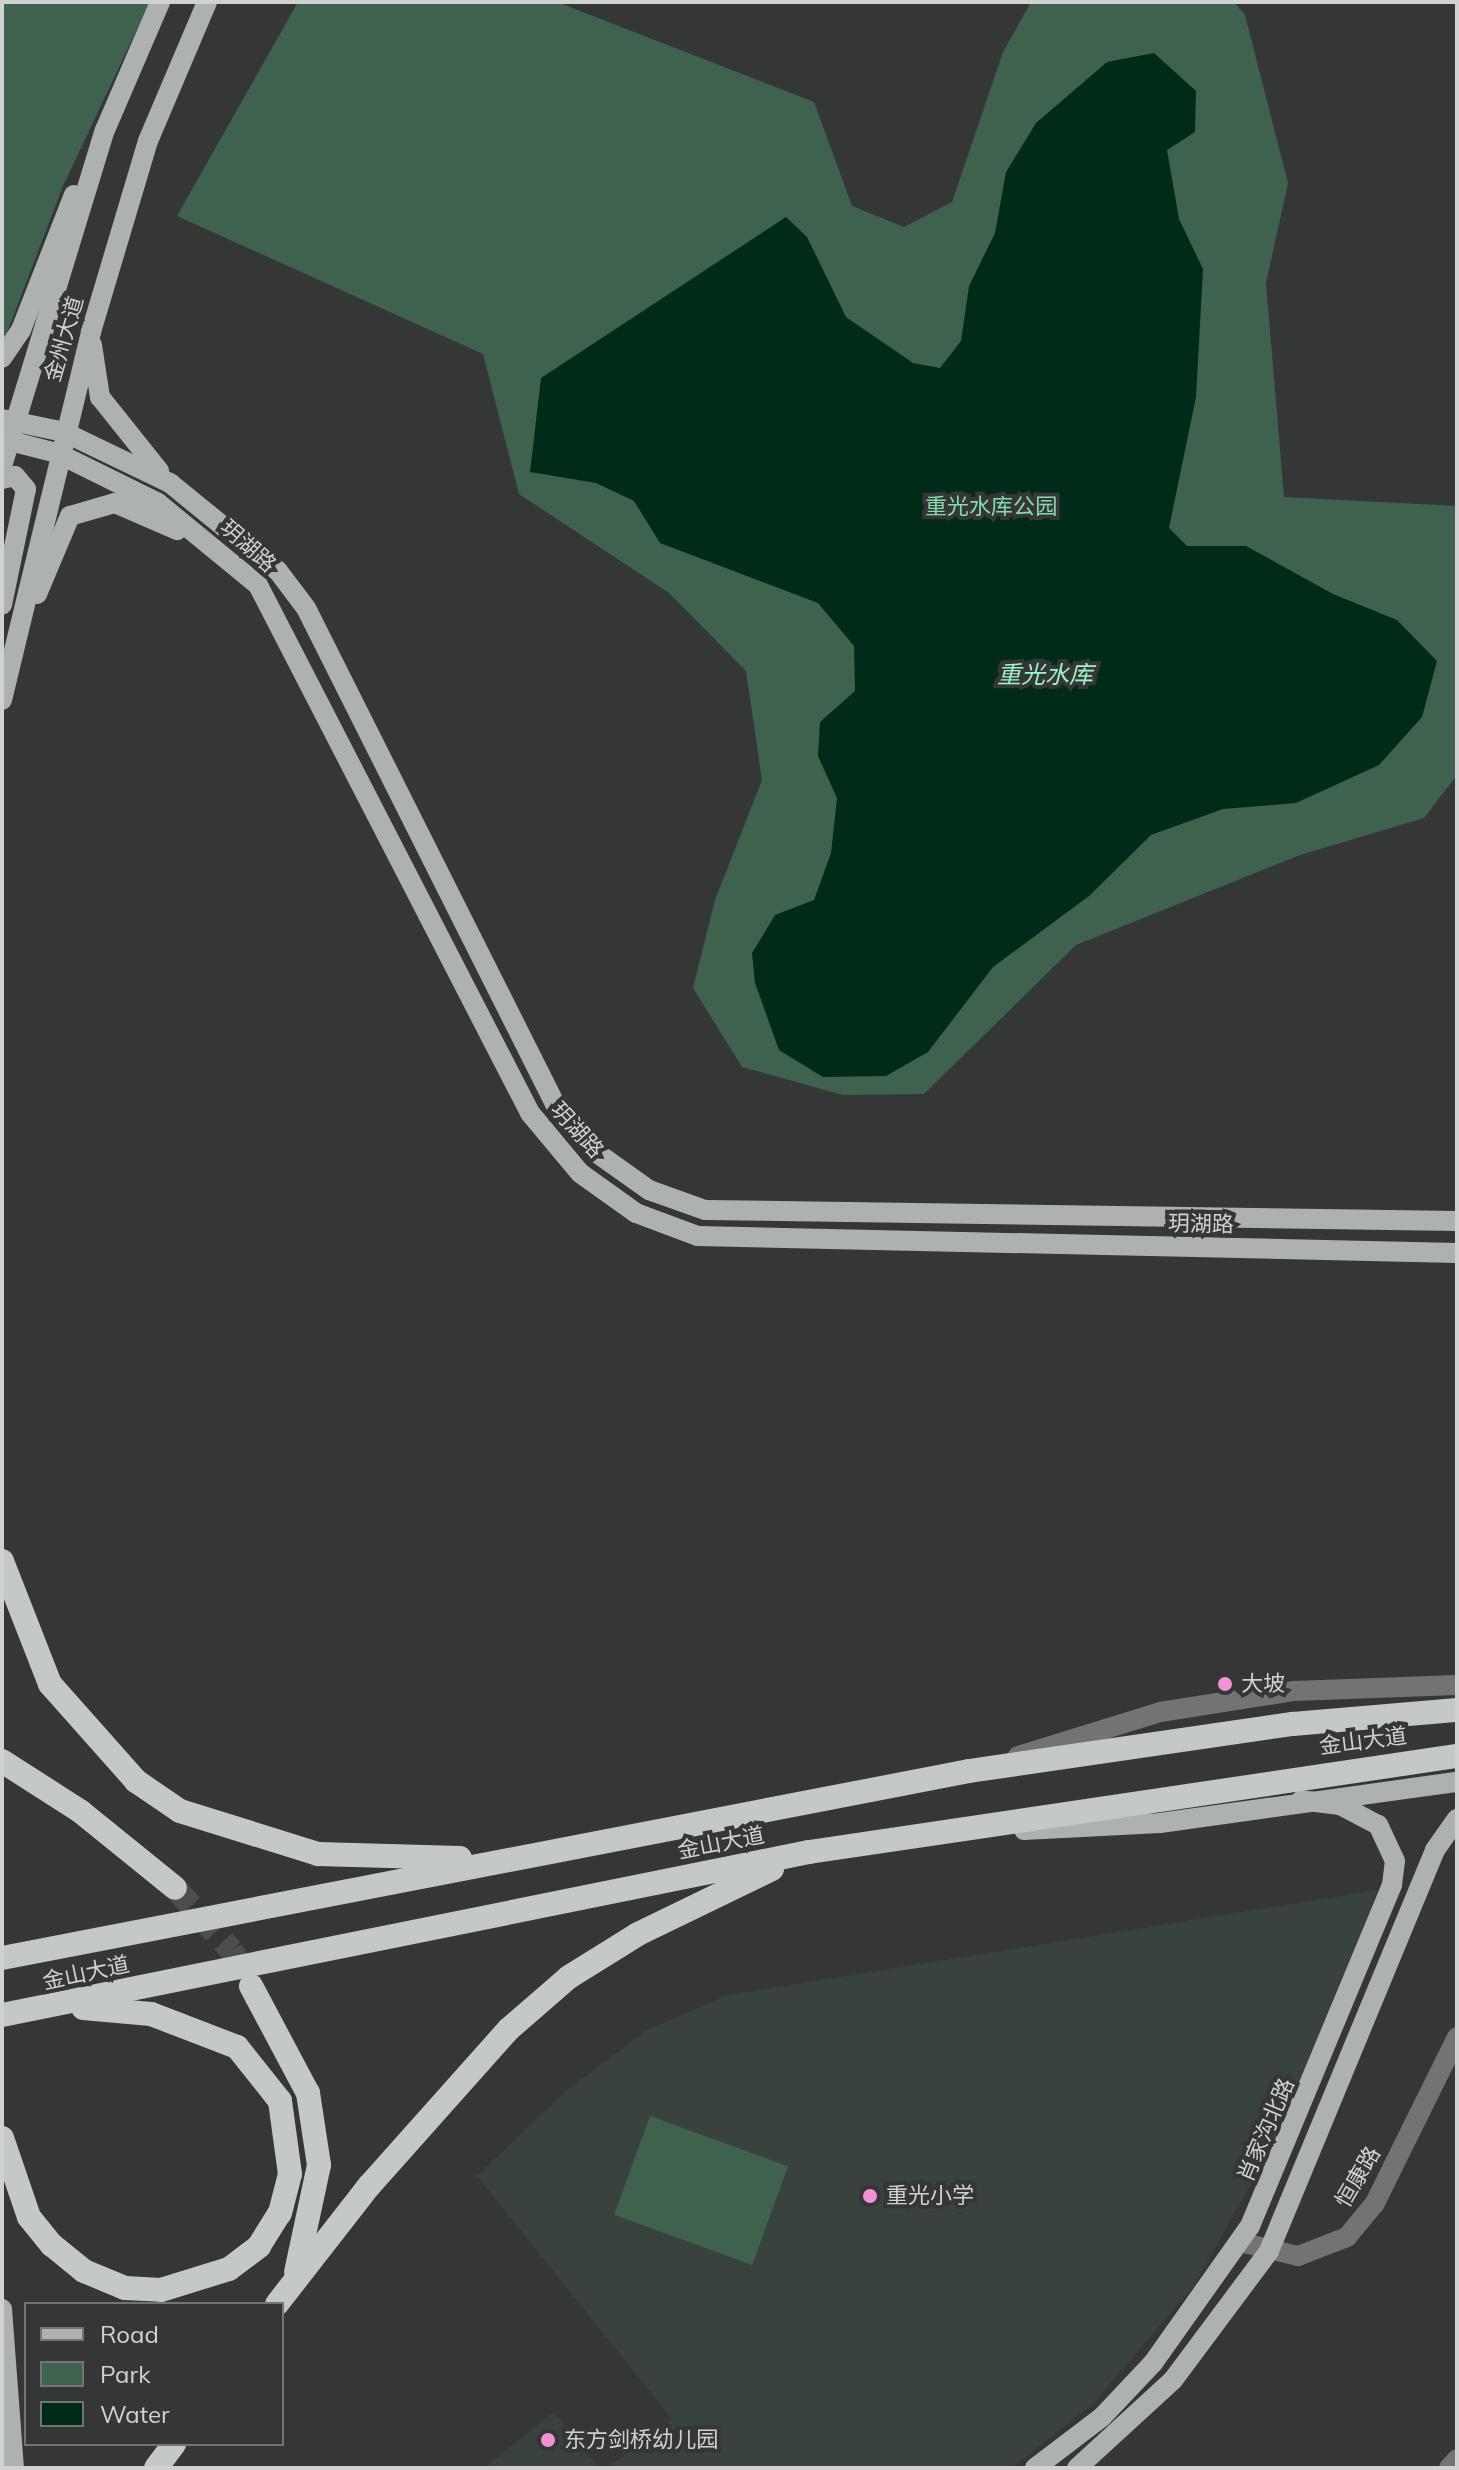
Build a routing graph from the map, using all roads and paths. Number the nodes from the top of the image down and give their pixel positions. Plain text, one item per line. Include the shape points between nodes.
1 (160, 2) edge
2 (207, 2) edge
3 (105, 130) junction
4 (91, 332) junction
5 (2, 358) edge
6 (7, 430) edge
7 (64, 432) junction
8 (57, 453) junction
9 (2, 466) edge
10 (2, 479) edge
11 (170, 483) junction
12 (227, 556) junction
13 (2, 605) edge
14 (16, 646) junction
15 (2, 700) edge
16 (1457, 1221) edge
17 (1457, 1253) edge
18 (2, 1561) edge
19 (1457, 1685) edge
20 (1457, 1710) edge
21 (1457, 1756) edge
22 (2, 1761) edge
23 (969, 1771) junction
24 (1457, 1782) edge
25 (1301, 1800) junction
26 (1457, 1819) edge
27 (980, 1832) junction
28 (809, 1852) junction
29 (514, 1858) junction
30 (175, 1888) tunnel mouth
31 (14, 1956) edge
32 (251, 1986) tunnel mouth
33 (57, 2005) junction
34 (2, 2015) edge
35 (1457, 2037) edge
36 (2, 2138) edge
37 (1240, 2242) junction
38 (1269, 2251) junction
39 (294, 2282) junction
40 (279, 2302) edge
41 (2, 2309) edge
42 (172, 2446) edge
43 (1457, 2459) edge
44 (14, 2468) edge
45 (156, 2468) edge
46 (1035, 2468) edge
47 (1077, 2468) edge
48 (1449, 2468) edge

1 - 3 main road, 金州大道
2 - 4 main road, 金州大道 via 148,141
3 - 5 main road
3 - 6 main road, 金州大道
4 - 7 main road, 金州大道
4 - 11 main road via 100,397 132,445
6 - 7 main road, 玥湖路
6 - 8 main road, 玥湖路
6 - 9 main road, 金州大道
7 - 8 main road, 金州大道
7 - 11 main road, 玥湖路
8 - 12 main road, 玥湖路 via 158,503
8 - 14 main road, 金州大道
10 - 13 main road via 15,476 26,489
11 - 16 main road, 玥湖路 via 247,539 306,608 555,1104 597,1153 649,1190 705,1210
12 - 14 main road via 138,509 115,503 81,512 59,538
12 - 17 main road, 玥湖路 via 282,621 530,1113 580,1173 636,1213 698,1236
14 - 15 main road, 金州大道
18 - 29 highway via 50,1684 136,1781 180,1811 318,1854
19 - 23 street via 1294,1691 1160,1712
20 - 23 highway, 金山大道 via 1293,1724
21 - 27 highway, 金山大道 via 1300,1774
22 - 30 highway via 80,1811
23 - 29 highway, 金山大道
24 - 25 main road
25 - 27 main road via 1160,1823
25 - 37 main road, 肖家沟北路 via 1361,1813 1378,1825 1395,1861 1291,2135
26 - 38 main road via 1435,1850
27 - 28 highway, 金山大道
28 - 33 highway, 金山大道
28 - 39 highway via 638,1934 569,1977 472,2066
29 - 31 highway, 金山大道
32 - 39 highway via 308,2093 319,2165
33 - 34 highway, 金山大道
33 - 36 highway via 151,2014 237,2047 280,2101 290,2174 280,2213 259,2246 229,2269 161,2290 125,2288 84,2271 44,2236 29,2217
35 - 38 street, 恒康路 via 1362,2221 1315,2255
37 - 38 street, 恒康路
37 - 46 main road, 肖家沟北路 via 1153,2363 1102,2417
38 - 47 main road via 1173,2380
39 - 40 highway
41 - 44 main road
42 - 45 highway
43 - 48 street

